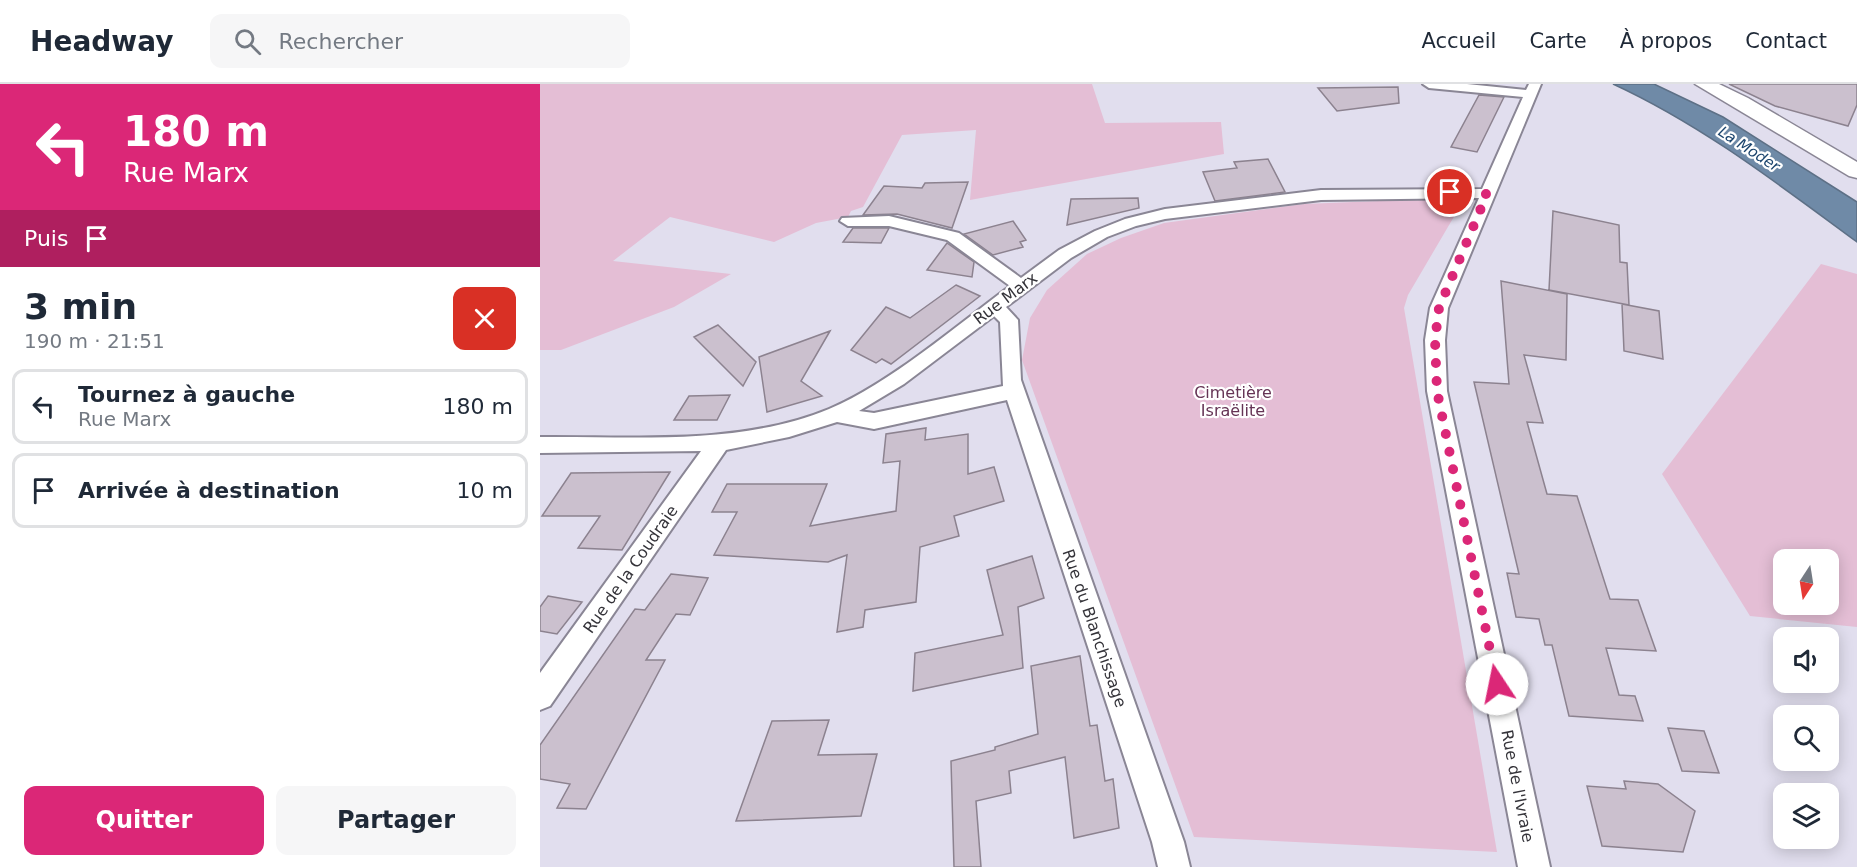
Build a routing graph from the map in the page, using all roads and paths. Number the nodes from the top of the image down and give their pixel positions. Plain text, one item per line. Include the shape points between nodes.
1 (1429, 84) edge
2 (1704, 84) edge
3 (1531, 89) edge
4 (1857, 171) edge
5 (1487, 194) junction
6 (848, 221) dead end
7 (1021, 286) junction
8 (994, 306) junction
9 (1014, 391) junction
10 (837, 414) junction
11 (719, 443) junction
12 (540, 445) edge
13 (540, 696) edge
14 (1174, 867) edge
15 (1534, 867) edge

1 - 3 street
2 - 4 main road
3 - 5 street, Rue de l'Ivraie
5 - 7 street, Rue Marx via 1321,195 1165,214 1101,234
5 - 15 street, Rue de l'Ivraie via 1439,308 1435,340 1437,391
6 - 7 street via 889,221 953,237
7 - 8 street, Rue Marx
8 - 9 street, Rue du Blanchissage via 1009,320
8 - 10 street, Rue Marx via 897,379
9 - 10 street via 873,421
9 - 14 street, Rue du Blanchissage
10 - 11 street, Rue Marx via 789,429
11 - 12 street, Rue Marx
11 - 13 street, Rue de la Coudraie

